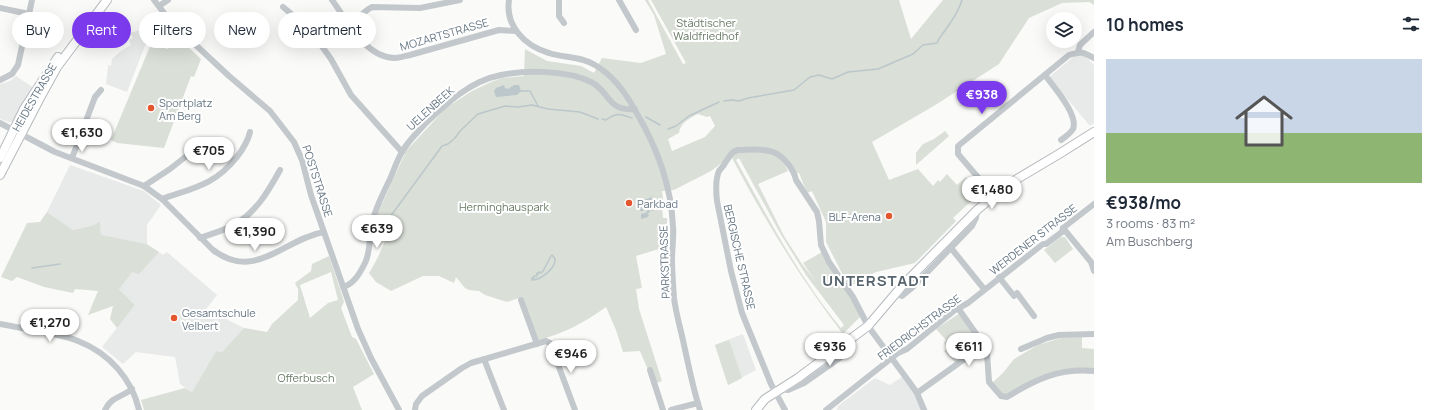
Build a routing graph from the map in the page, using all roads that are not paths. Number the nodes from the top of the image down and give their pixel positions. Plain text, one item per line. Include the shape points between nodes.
1 (32, 0) edge
2 (101, 0) edge
3 (107, 0) edge
4 (154, 0) edge
5 (168, 0) edge
6 (332, 0) edge
7 (460, 0) edge
8 (508, 0) edge
9 (559, 0) edge
10 (619, 0) edge
11 (159, 6) junction
12 (283, 7) dead end
13 (0, 8) edge
14 (19, 12) edge
15 (29, 12) edge
16 (340, 12) edge
17 (364, 12) edge
18 (564, 23) dead end
19 (636, 30) dead end
20 (516, 31) junction
21 (1094, 32) edge
22 (22, 48) edge
23 (369, 48) edge
24 (1078, 52) junction
25 (1094, 58) edge
26 (1045, 75) junction
27 (0, 80) edge
28 (101, 90) dead end
29 (630, 100) junction
30 (616, 106) junction
31 (634, 109) junction
32 (0, 123) edge
33 (17, 132) junction
34 (250, 132) dead end
35 (1094, 132) edge
36 (1094, 139) edge
37 (1061, 140) dead end
38 (202, 147) dead end
39 (402, 152) junction
40 (1060, 154) junction
41 (0, 158) edge
42 (72, 158) junction
43 (280, 170) dead end
44 (0, 175) edge
45 (144, 186) junction
46 (994, 196) junction
47 (162, 199) junction
48 (1094, 204) edge
49 (977, 210) junction
50 (1063, 228) junction
51 (324, 232) junction
52 (200, 238) junction
53 (951, 248) junction
54 (1092, 261) edge
55 (1094, 271) edge
56 (999, 277) junction
57 (343, 287) junction
58 (984, 289) junction
59 (896, 294) junction
60 (521, 300) dead end
61 (958, 308) junction
62 (1034, 316) dead end
63 (0, 324) edge
64 (868, 326) junction
65 (1094, 334) edge
66 (537, 344) junction
67 (984, 345) junction
68 (1021, 349) dead end
69 (484, 359) junction
70 (892, 360) junction
71 (650, 370) dead end
72 (1094, 371) edge
73 (132, 389) junction
74 (778, 390) junction
75 (917, 394) junction
76 (701, 408) edge
77 (105, 410) edge
78 (139, 410) edge
79 (400, 410) edge
80 (415, 410) edge
81 (504, 410) edge
82 (575, 410) edge
83 (663, 410) edge
84 (671, 410) edge
85 (756, 410) edge
86 (785, 410) edge
87 (826, 410) edge
88 (924, 410) edge

1 - 15 street
2 - 33 main road, HEIDESTRASSE via 53,64 24,109
3 - 33 main road, HEIDESTRASSE via 57,67
4 - 11 street, POSTSTRASSE
5 - 11 street
6 - 16 street, MOZARTSTRASSE
7 - 17 street via 420,8 372,7
8 - 20 street, PARKSTRASSE via 512,26
9 - 18 street via 559,16
10 - 19 street
11 - 51 street, POSTSTRASSE via 171,22 270,111 287,132 298,150
12 - 39 street via 313,34 351,95
13 - 14 street
20 - 23 street, MOZARTSTRASSE via 494,31 396,58 381,55
20 - 29 street, PARKSTRASSE via 529,44 539,49 594,64 606,72
21 - 24 street via 1080,45
22 - 27 street via 18,65 12,74
24 - 25 street via 1084,52
24 - 26 street via 1069,55
26 - 37 street via 1071,112 1074,124 1072,130
26 - 46 street via 958,146 958,154
28 - 42 street via 95,97
29 - 30 street
29 - 31 street, PARKSTRASSE
30 - 31 street via 625,110
30 - 39 street, UELENBEEK via 598,87 586,80 543,72 500,75 468,89 447,103 413,136
31 - 76 street, PARKSTRASSE via 658,155 670,196 674,299
32 - 33 street
33 - 41 main road, HEIDESTRASSE
33 - 42 street
33 - 44 main road, HEIDESTRASSE
34 - 47 street via 246,144 218,176 205,184
35 - 40 main road
36 - 40 main road
38 - 45 street
39 - 57 street, UELENBEEK via 374,217 366,262 355,279
40 - 46 main road
42 - 45 street
43 - 52 street via 263,199 244,219
45 - 47 street
46 - 49 main road
47 - 52 street
48 - 50 street, WERDENER STRASSE
49 - 53 street via 972,226
49 - 59 main road
50 - 54 street
50 - 56 street, WERDENER STRASSE via 1062,232
51 - 52 street via 309,236 266,258 246,262 222,256
51 - 57 street, POSTSTRASSE
53 - 58 street
53 - 59 street via 913,287 902,296
54 - 55 street
56 - 58 street, WERDENER STRASSE
56 - 62 street via 1014,296 1017,293
57 - 79 street, POSTSTRASSE via 371,358
58 - 61 street, FRIEDRICHSTRASSE
59 - 64 main road
60 - 66 street
61 - 67 street
61 - 70 street, FRIEDRICHSTRASSE
63 - 73 street via 88,345 111,361
64 - 70 street
64 - 74 main road
64 - 74 street, BERGISCHE STRASSE via 854,297 829,262 821,245 816,212 796,180 795,174 774,152 734,151 719,171 717,200 742,313
65 - 68 street via 1059,334
66 - 69 street
66 - 82 street via 546,341 550,344
67 - 72 street via 989,382 1004,397 1058,372
67 - 75 street
69 - 80 street via 462,368 425,394 416,404
69 - 81 street
70 - 75 street
70 - 87 street, FRIEDRICHSTRASSE
71 - 83 street
73 - 77 street via 114,398
73 - 78 street
74 - 85 main road
74 - 86 street, BERGISCHE STRASSE
75 - 88 street
76 - 84 street

